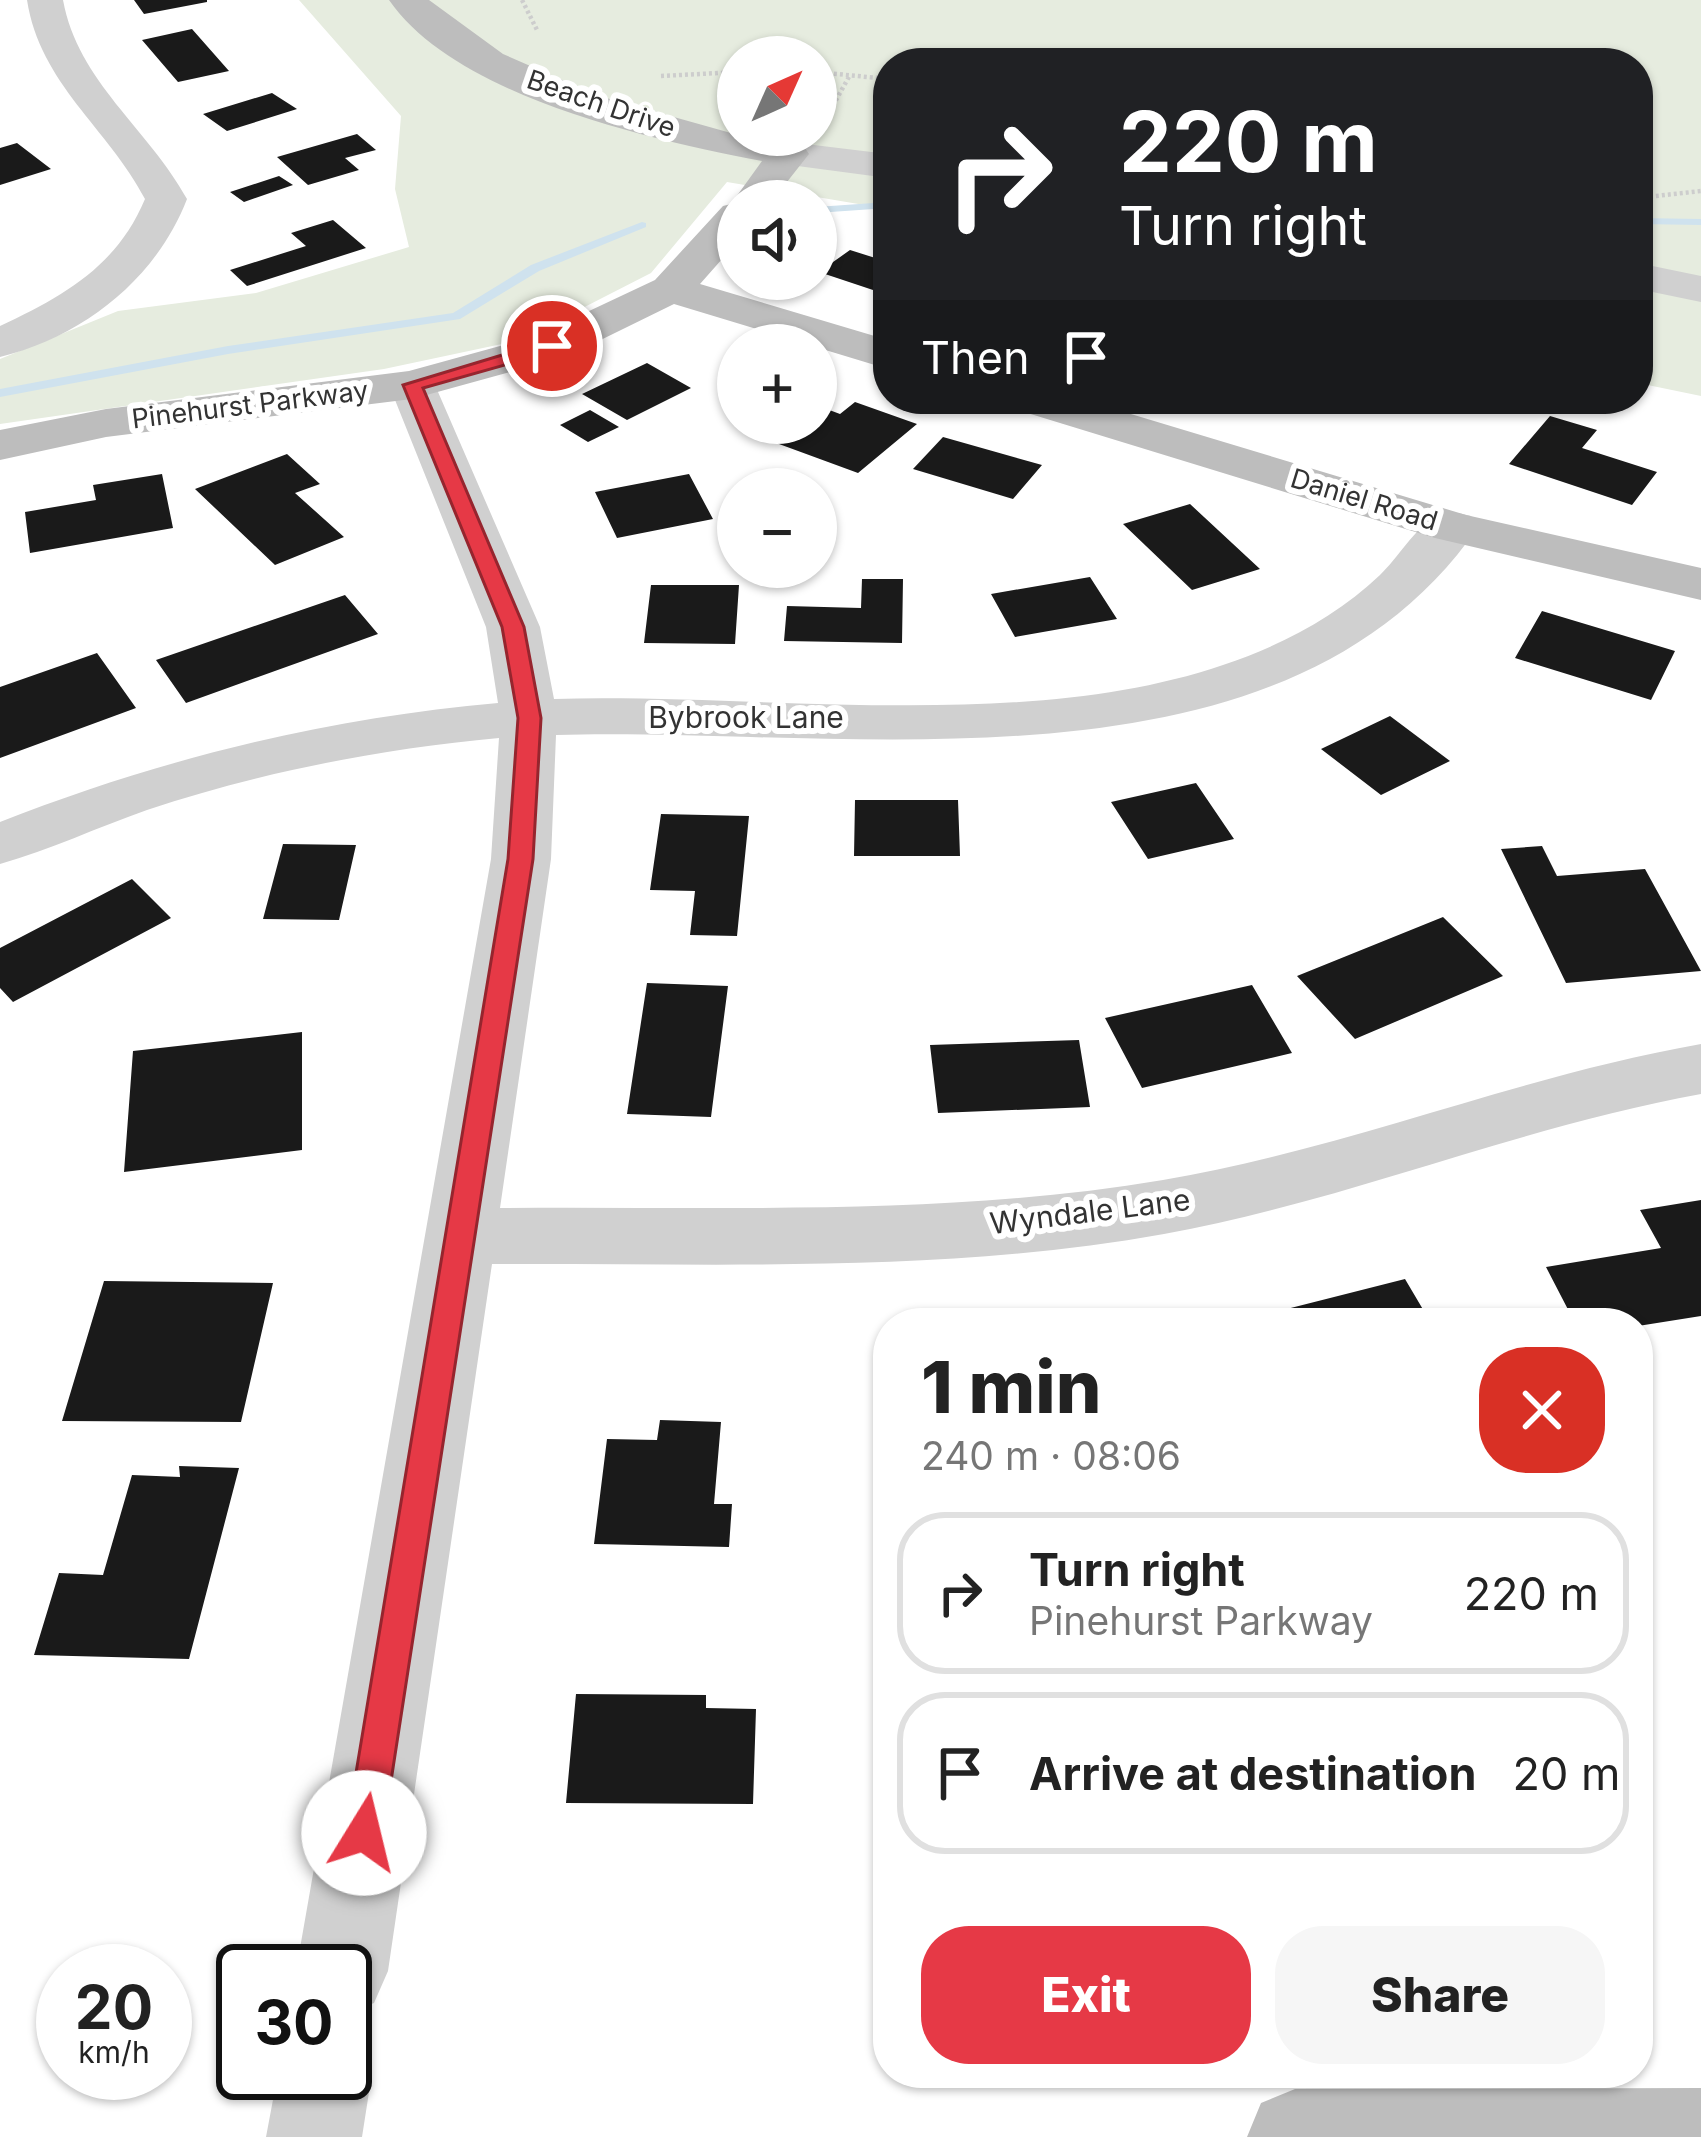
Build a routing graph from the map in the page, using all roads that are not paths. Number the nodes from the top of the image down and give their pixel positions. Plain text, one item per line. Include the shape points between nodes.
1 (406, 0) edge
2 (36, 22) edge
3 (717, 140) edge
4 (786, 156) edge
5 (805, 156) edge
6 (873, 164) edge
7 (767, 180) edge
8 (717, 239) edge
9 (1653, 279) edge
10 (1701, 289) edge
11 (671, 290) junction
12 (0, 343) edge
13 (873, 351) edge
14 (412, 385) junction
15 (1080, 414) edge
16 (0, 445) edge
17 (1453, 527) junction
18 (1701, 584) edge
19 (529, 718) junction
20 (0, 844) edge
21 (1701, 1070) edge
22 (462, 1236) junction
23 (346, 1944) edge
24 (320, 2100) edge
25 (1665, 2136) edge
26 (1701, 2136) edge
27 (314, 2137) edge
28 (1295, 2137) edge

1 - 3 street, Beach Drive via 472,52 565,97
2 - 12 street via 66,74 153,170 166,199 144,250 115,282
4 - 7 street
5 - 6 street, Beach Drive
8 - 11 street, Pinehurst Parkway
9 - 10 street
11 - 13 street
11 - 14 street, Pinehurst Parkway via 552,346
14 - 16 street, Pinehurst Parkway via 106,423
14 - 19 street via 513,627
15 - 17 street, Daniel Road
17 - 18 street, Daniel Road
17 - 19 street, Bybrook Lane via 1392,595 1332,638 1175,696 1024,717
19 - 20 street, Bybrook Lane via 274,755
19 - 22 street via 521,859
21 - 22 street, Wyndale Lane via 1633,1079 1162,1208 914,1229
22 - 23 street
24 - 27 street
25 - 26 street
25 - 28 street

